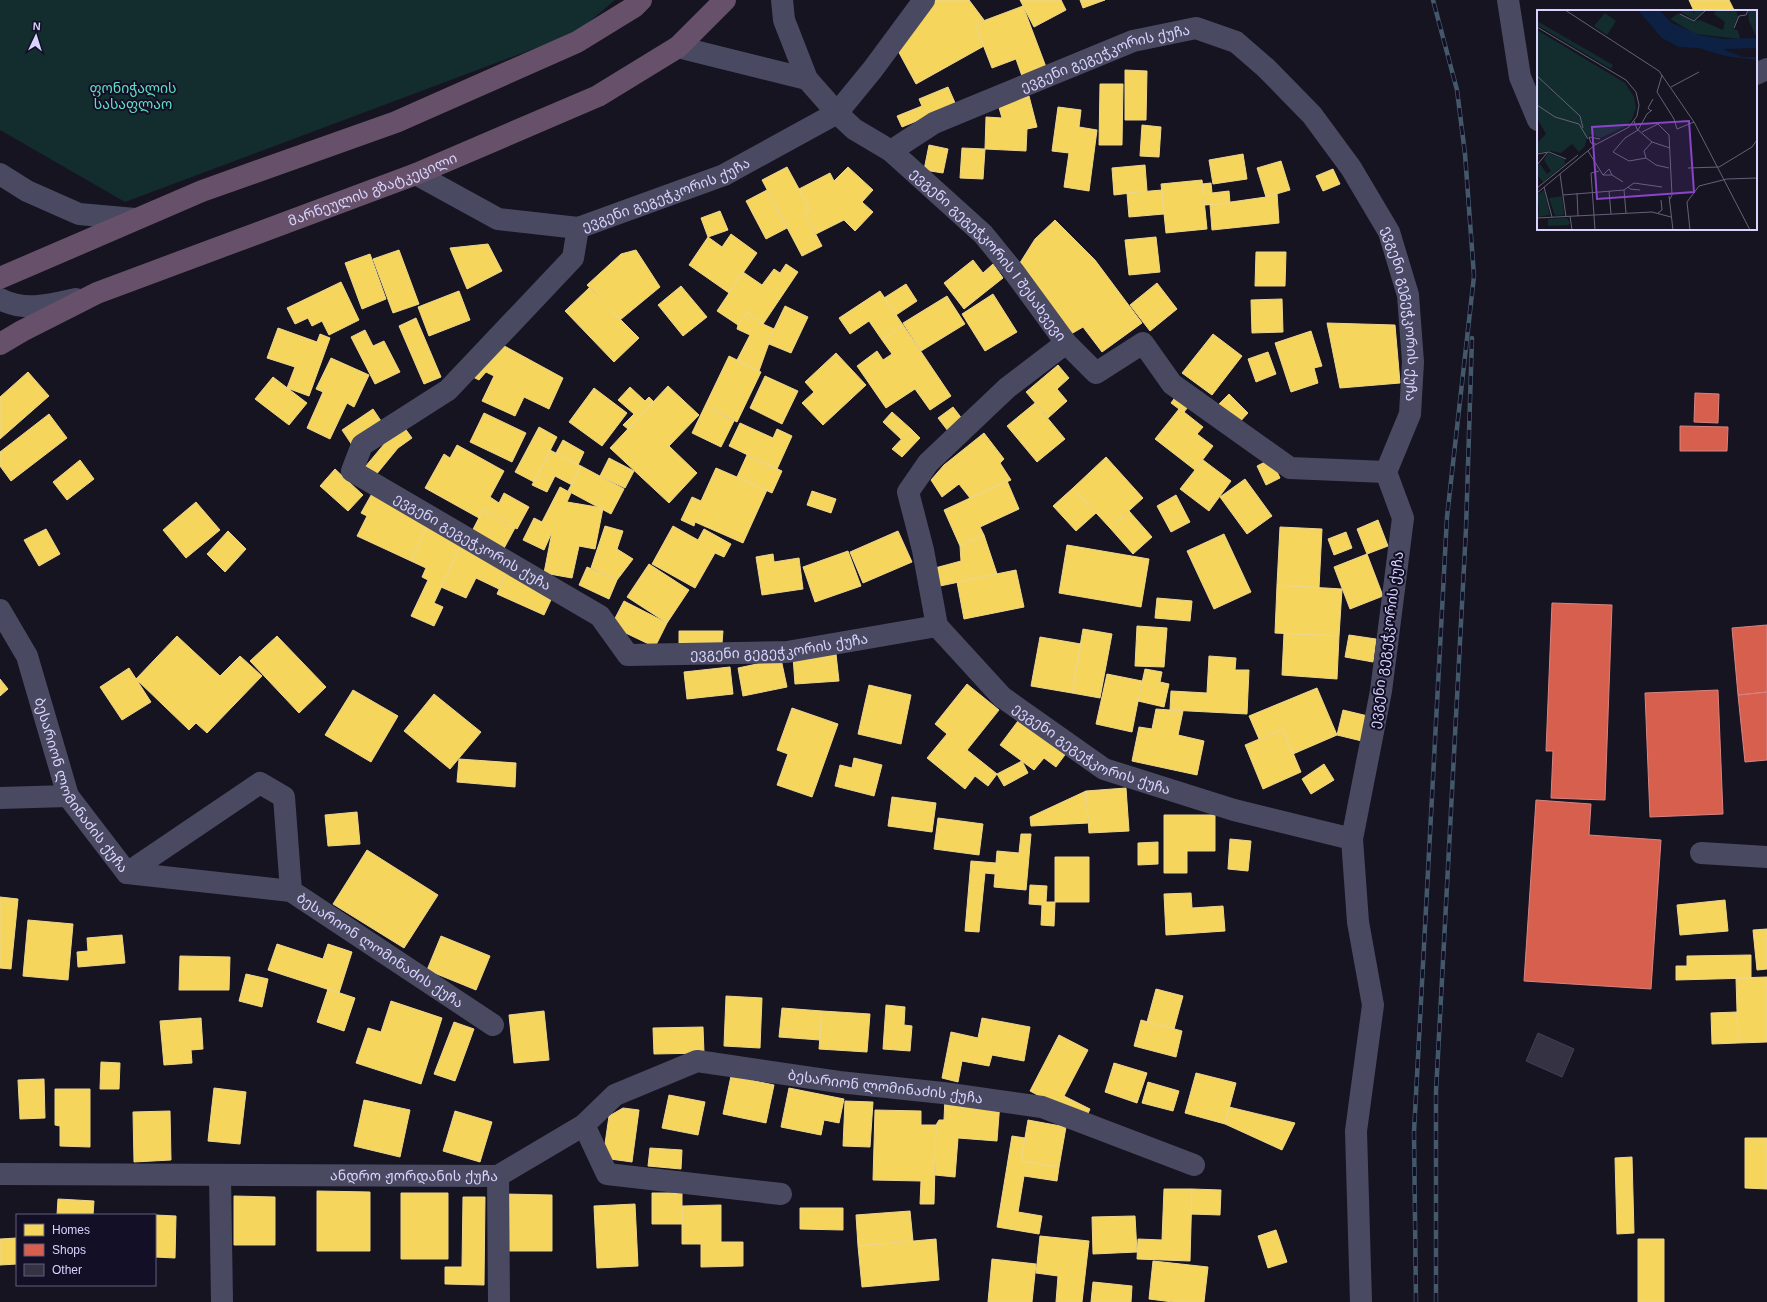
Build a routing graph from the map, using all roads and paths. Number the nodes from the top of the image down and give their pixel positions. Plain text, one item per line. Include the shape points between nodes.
1 (641, 0) edge
2 (725, 0) edge
3 (782, 0) edge
4 (924, 0) edge
5 (1508, 0) edge
6 (678, 47) junction
7 (1767, 69) edge
8 (1757, 74) edge
9 (807, 79) junction
10 (837, 113) junction
11 (1537, 118) edge
12 (891, 151) junction
13 (0, 174) edge
14 (416, 174) junction
15 (135, 219) junction
16 (578, 228) junction
17 (0, 278) edge
18 (97, 293) junction
19 (0, 300) edge
20 (1066, 343) junction
21 (0, 344) edge
22 (1386, 472) junction
23 (0, 610) edge
24 (937, 626) junction
25 (68, 796) junction
26 (0, 798) edge
27 (1352, 839) junction
28 (1701, 853) dead end
29 (1767, 857) edge
30 (127, 873) junction
31 (291, 891) junction
32 (493, 1025) dead end
33 (584, 1125) junction
34 (1194, 1165) dead end
35 (0, 1174) edge
36 (220, 1176) junction
37 (498, 1176) junction
38 (781, 1194) dead end
39 (222, 1302) edge
40 (499, 1302) edge
41 (1361, 1302) edge

1 - 15 highway via 634,7 577,42 396,122 202,191
2 - 6 highway, მარნეულის გზატკეცილი
3 - 9 street via 784,20
4 - 10 street
5 - 11 street via 1520,77
6 - 9 street
6 - 14 highway, მარნეულის გზატკეცილი via 598,96
7 - 8 street
9 - 10 street
10 - 12 street, ევგენი გეგეჭკორის I შესახვევი via 854,129
10 - 16 street, ევგენი გეგეჭკორის ქუჩა via 724,175
12 - 20 street, ევგენი გეგეჭკორის I შესახვევი via 983,234
12 - 22 street, ევგენი გეგეჭკორის ქუჩა via 934,123 1133,41 1196,28 1236,42 1266,68 1312,115 1351,168 1389,232 1408,295 1413,362 1410,414
13 - 15 street via 27,191 79,214
14 - 16 street via 498,218
14 - 18 highway, მარნეულის გზატკეცილი
15 - 17 highway
16 - 24 street, ევგენი გეგეჭკორის ქუჩა via 573,258 448,390 362,445 352,471 600,616 628,655 787,652
18 - 19 street via 43,307 12,306
18 - 21 highway, მარნეულის გზატკეცილი
20 - 22 street via 1096,373 1143,343 1172,384 1290,468
20 - 24 street, ევგენი გეგეჭკორის I შესახვევი via 1007,388 928,463 908,492
22 - 27 street, ევგენი გეგეჭკორის ქუჩა via 1403,518 1381,691
23 - 25 street, ბესარიონ ლომინაძის ქუჩა via 27,656
24 - 27 street, ევგენი გეგეჭკორის ქუჩა via 1002,697 1104,769 1234,810
25 - 26 street
25 - 30 street, ბესარიონ ლომინაძის ქუჩა
27 - 41 street via 1358,922 1373,1005 1356,1131
28 - 29 street
30 - 31 street, ბესარიონ ლომინაძის ქუჩა
30 - 31 street via 260,783 284,797
31 - 32 street, ბესარიონ ლომინაძის ქუჩა
33 - 34 street, ბესარიონ ლომინაძის ქუჩა via 615,1095 697,1061 839,1082 1042,1107
33 - 37 street, ანდრო ჟორდანის ქუჩა
33 - 38 street via 607,1174
35 - 36 street, ანდრო ჟორდანის ქუჩა
36 - 37 street, ანდრო ჟორდანის ქუჩა
36 - 39 street
37 - 40 street

